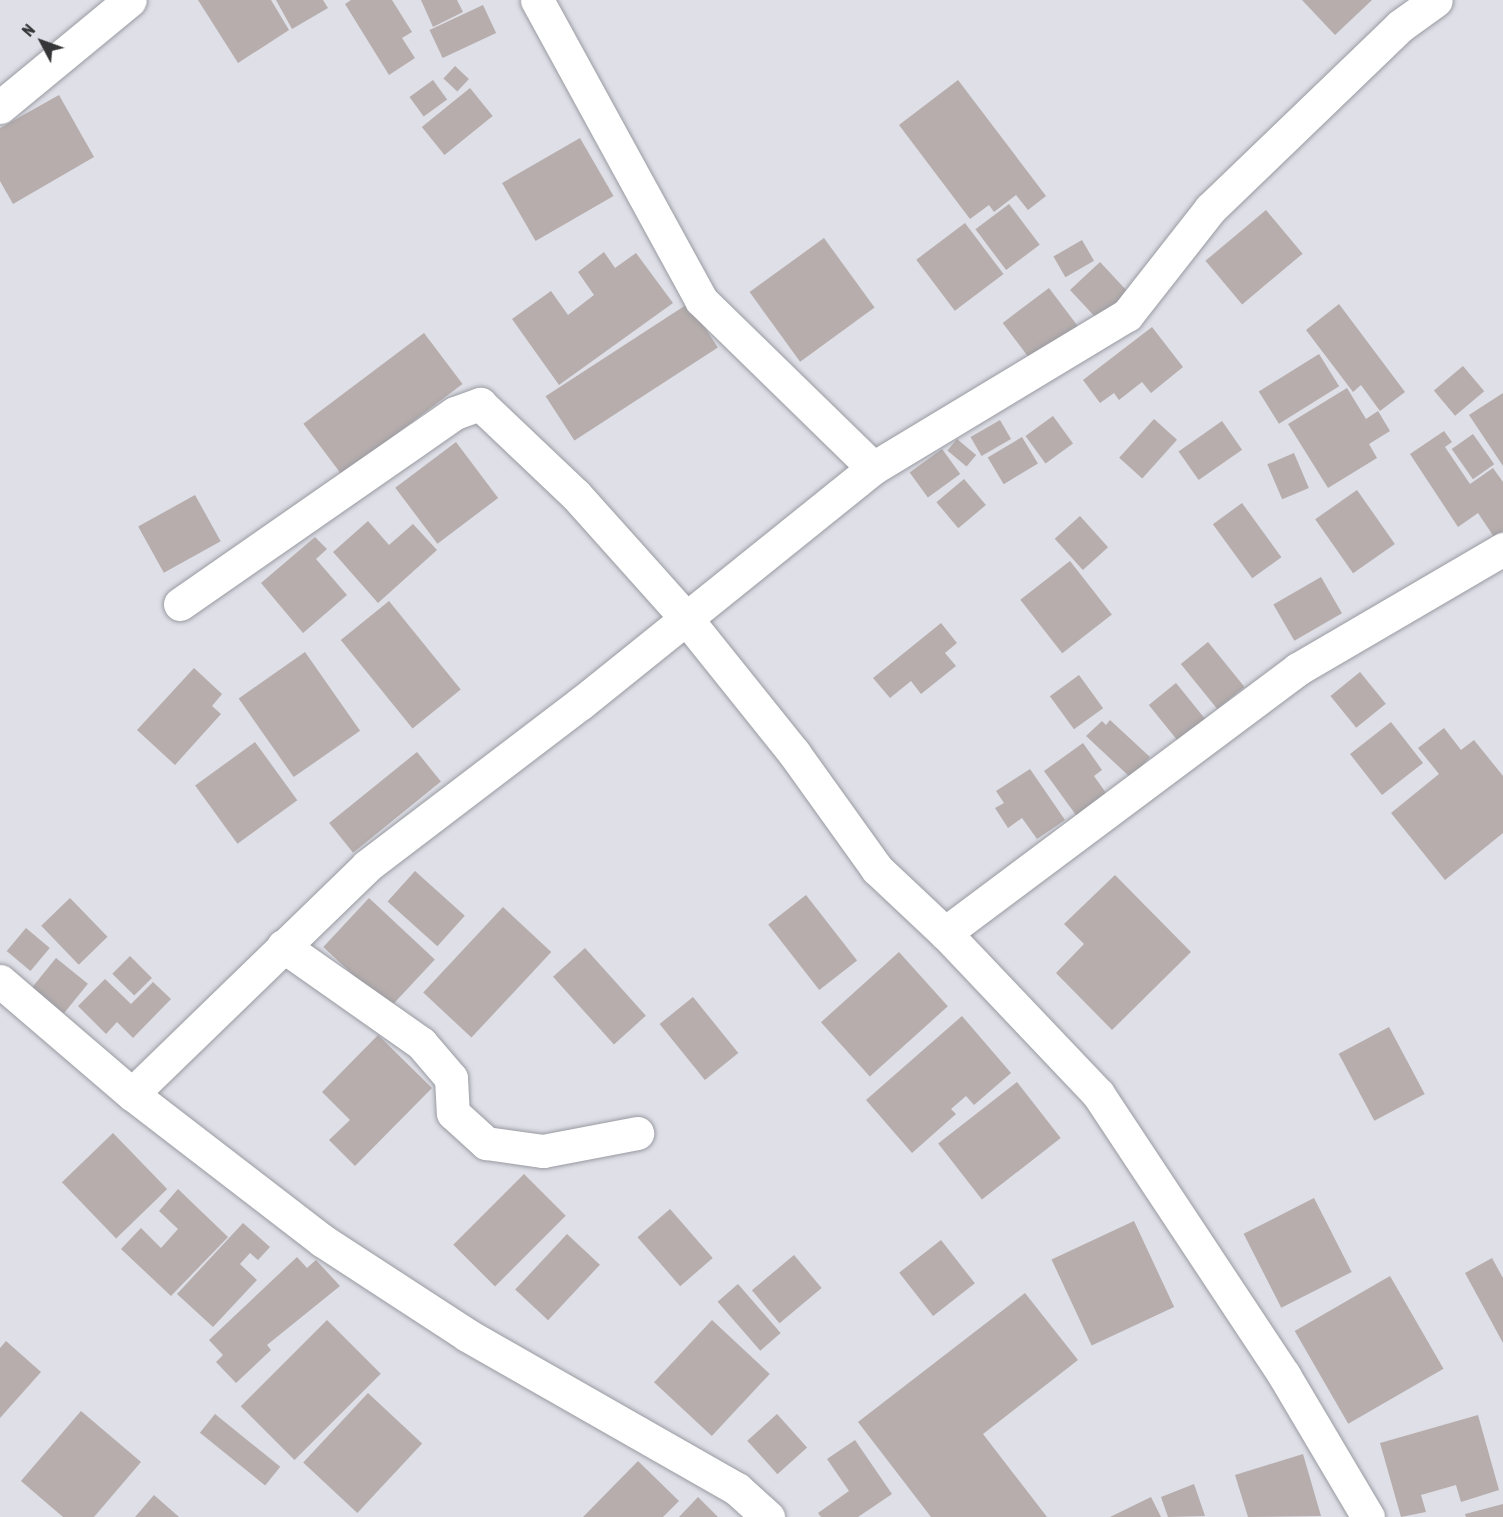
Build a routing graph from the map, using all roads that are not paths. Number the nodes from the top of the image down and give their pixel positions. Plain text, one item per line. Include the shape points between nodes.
1 (130, 0) edge
2 (537, 0) edge
3 (1436, 0) edge
4 (0, 107) edge
5 (873, 468) junction
6 (1503, 549) edge
7 (180, 604) dead end
8 (686, 617) junction
9 (945, 933) junction
10 (283, 946) junction
11 (0, 981) edge
12 (132, 1094) junction
13 (637, 1133) dead end
14 (768, 1517) edge
15 (1368, 1517) edge

1 - 4 street
2 - 5 street via 701,300
3 - 5 street via 1400,26 1210,209 1127,315
5 - 8 street
6 - 9 street via 1298,669
7 - 8 street via 455,413 480,404 575,494
8 - 9 street via 794,753 877,868
8 - 10 street via 581,703 367,866
9 - 15 street via 1098,1094 1284,1375
10 - 12 street
10 - 13 street via 421,1043 451,1078 453,1113 486,1143 543,1151
11 - 12 street
12 - 14 street via 323,1241 467,1335 737,1489

